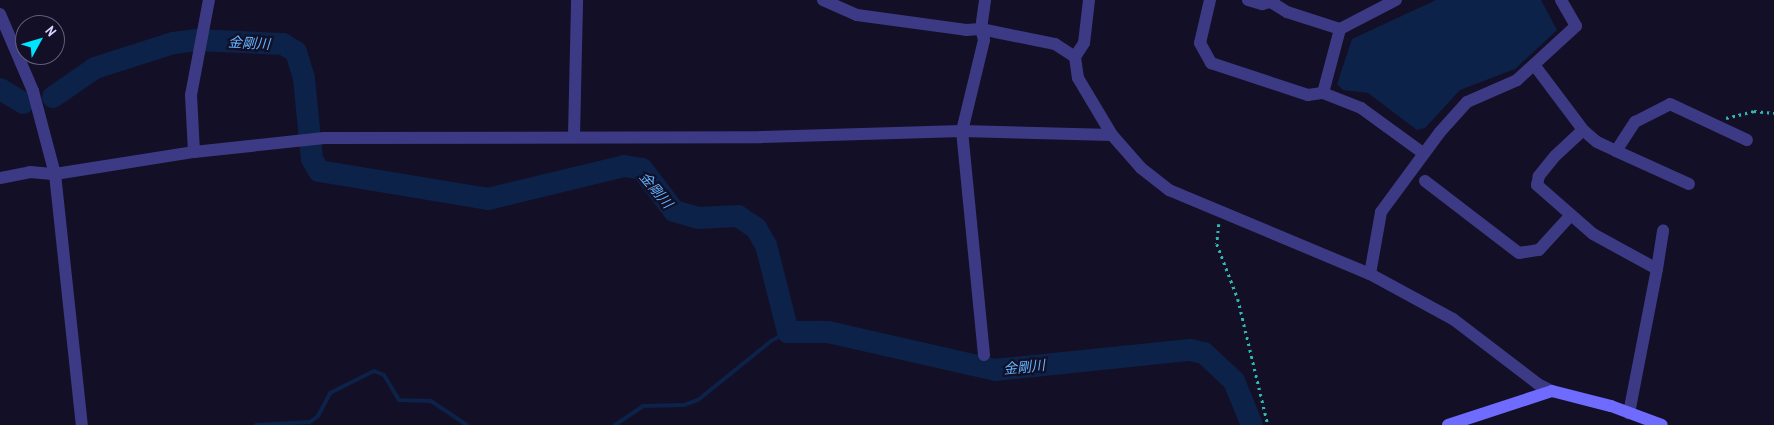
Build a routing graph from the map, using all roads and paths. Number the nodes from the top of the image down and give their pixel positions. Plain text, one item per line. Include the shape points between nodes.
1 (209, 0) edge
2 (577, 0) edge
3 (823, 0) edge
4 (985, 0) edge
5 (1089, 0) edge
6 (1210, 0) edge
7 (1248, 0) edge
8 (1561, 0) edge
9 (1273, 1) edge
10 (1394, 1) edge
11 (0, 14) edge
12 (1340, 29) junction
13 (980, 30) junction
14 (1075, 58) junction
15 (1535, 66) junction
16 (1323, 93) junction
17 (1774, 113) edge
18 (1714, 123) junction
19 (1583, 130) junction
20 (962, 131) junction
21 (1112, 135) junction
22 (574, 136) junction
23 (1747, 140) dead end
24 (1616, 151) junction
25 (194, 152) junction
26 (1424, 153) junction
27 (55, 174) junction
28 (0, 178) edge
29 (1426, 181) dead end
30 (1689, 184) dead end
31 (1219, 214) junction
32 (1570, 216) junction
33 (1663, 230) dead end
34 (1657, 269) junction
35 (1370, 274) junction
36 (984, 355) dead end
37 (1552, 391) junction
38 (1629, 413) junction
39 (82, 425) edge
40 (1268, 425) edge
41 (1448, 425) edge
42 (1662, 425) edge

1 - 25 street via 191,95
2 - 22 street
3 - 13 street via 857,15
4 - 13 street
5 - 14 street via 1084,43
6 - 16 street via 1200,43 1211,63 1308,94
7 - 9 street via 1262,4
8 - 15 street via 1576,26
9 - 12 street via 1286,12
10 - 12 street
11 - 27 street via 36,99
12 - 16 street
13 - 14 street via 1055,44
13 - 20 street via 984,40
14 - 21 street via 1078,78
15 - 19 street
15 - 26 street via 1517,80 1467,102
16 - 26 street via 1361,108
17 - 18 path via 1754,111
18 - 23 street
18 - 24 street via 1670,104 1635,122
19 - 24 street via 1597,142
19 - 32 street via 1539,176 1537,185
20 - 21 street
20 - 22 street via 761,137
20 - 36 street
21 - 31 street via 1141,168 1169,190
22 - 25 street via 317,140
24 - 30 street
25 - 27 street
26 - 35 street via 1381,212
27 - 28 street via 30,172
27 - 39 street
29 - 32 street via 1519,253 1538,250
31 - 35 street
31 - 40 path via 1217,244 1238,299
32 - 34 street via 1593,234
33 - 34 street
34 - 38 street
35 - 37 street via 1453,319 1538,384
37 - 38 main road
37 - 41 main road
38 - 42 main road

